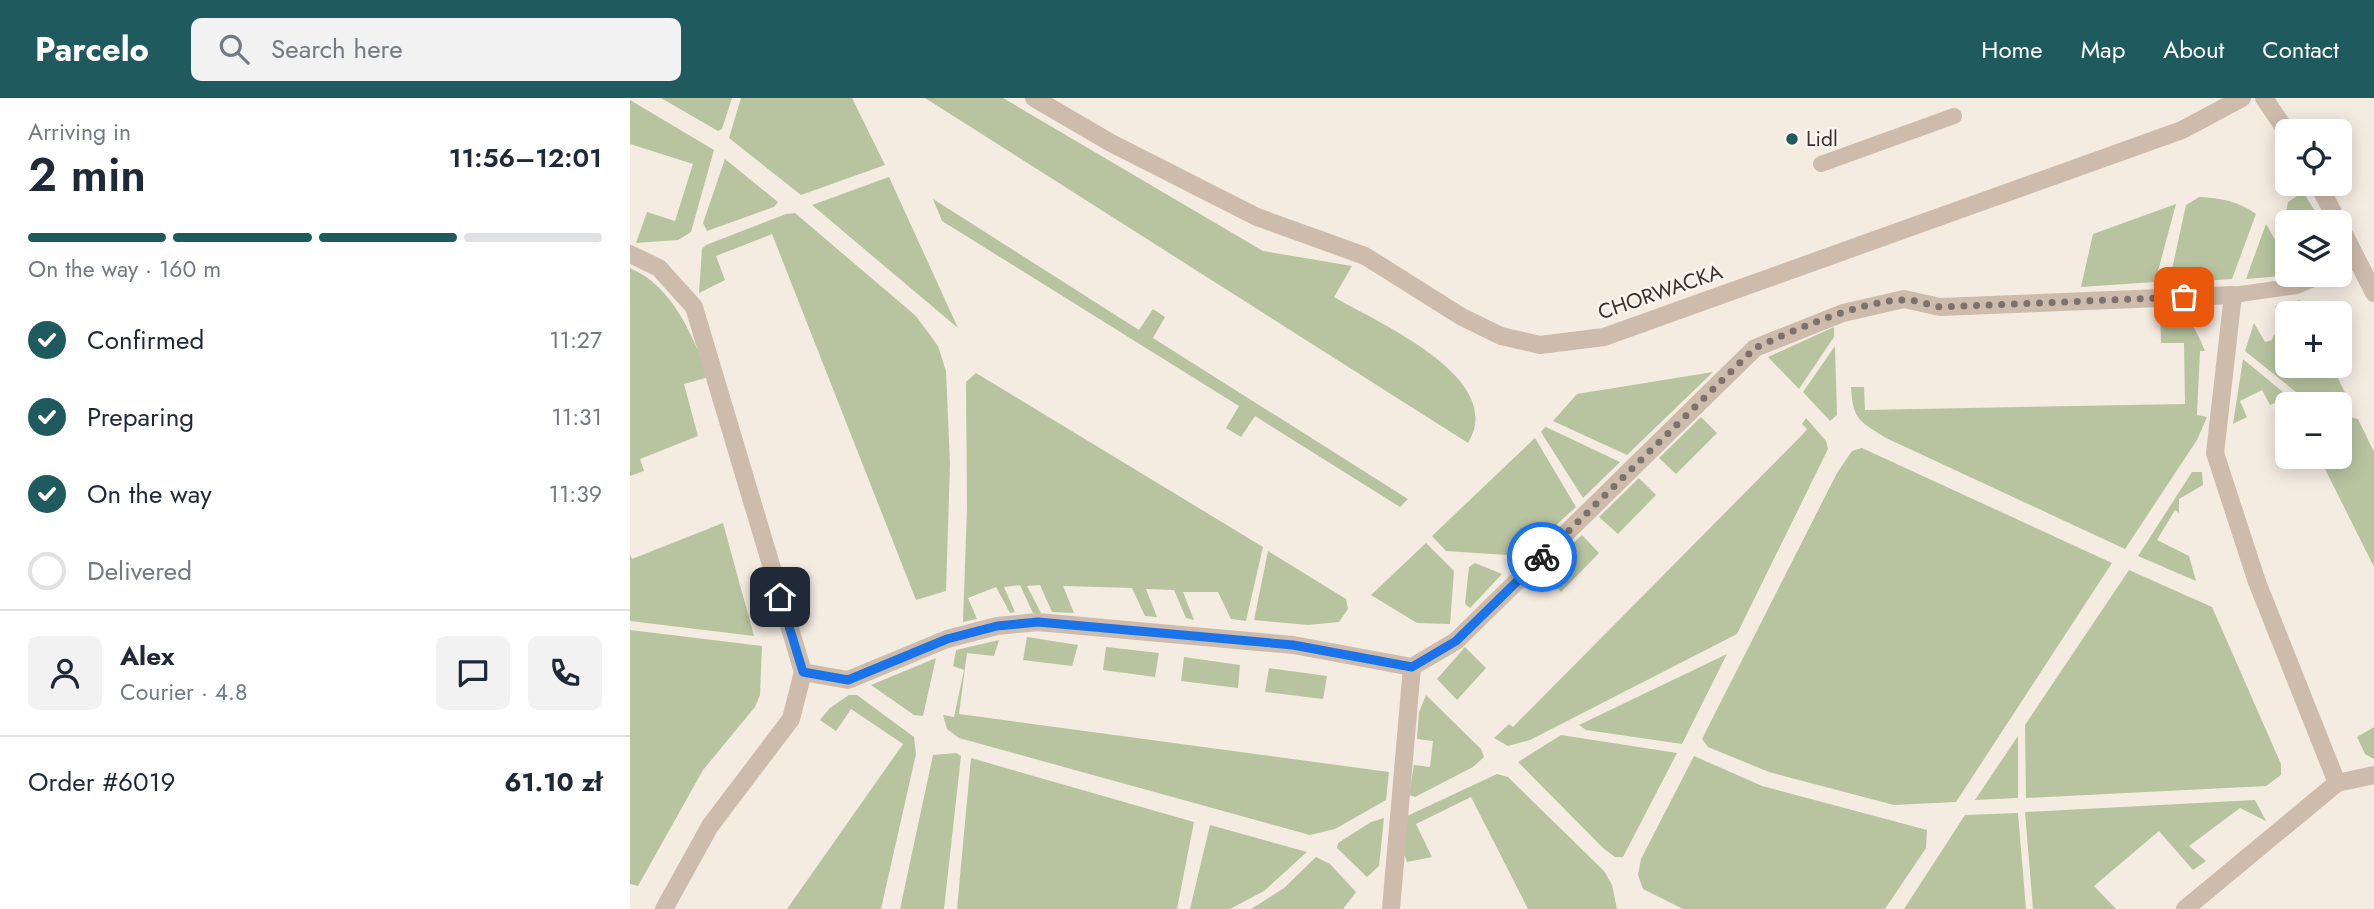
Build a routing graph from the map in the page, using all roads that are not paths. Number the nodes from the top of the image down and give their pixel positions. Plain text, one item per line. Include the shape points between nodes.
1 (1034, 98) edge
2 (2242, 98) edge
3 (2264, 98) edge
4 (1954, 116) dead end
5 (2278, 119) edge
6 (1821, 164) dead end
7 (2352, 250) edge
8 (630, 254) edge
9 (2357, 260) junction
10 (2352, 262) edge
11 (2290, 287) edge
12 (2374, 293) edge
13 (2233, 295) junction
14 (1412, 667) junction
15 (803, 672) junction
16 (2374, 775) edge
17 (2337, 783) junction
18 (664, 909) edge
19 (1391, 909) edge
20 (2185, 909) edge

1 - 2 street, CHORWACKA via 1257,217 1365,256 1462,317 1501,336 1540,345 1604,337 2182,130
3 - 5 street
4 - 6 lane
7 - 9 street
8 - 15 street via 659,268 694,307
9 - 10 lane
9 - 12 street
11 - 13 lane
13 - 14 street via 1940,307 1904,299 1843,313 1790,332 1755,348 1456,641
13 - 17 street via 2215,453 2257,582
14 - 15 street via 1293,645 1038,622 997,626 947,639 848,680
14 - 19 street
15 - 18 street via 791,719 710,826
16 - 17 street
17 - 20 street

